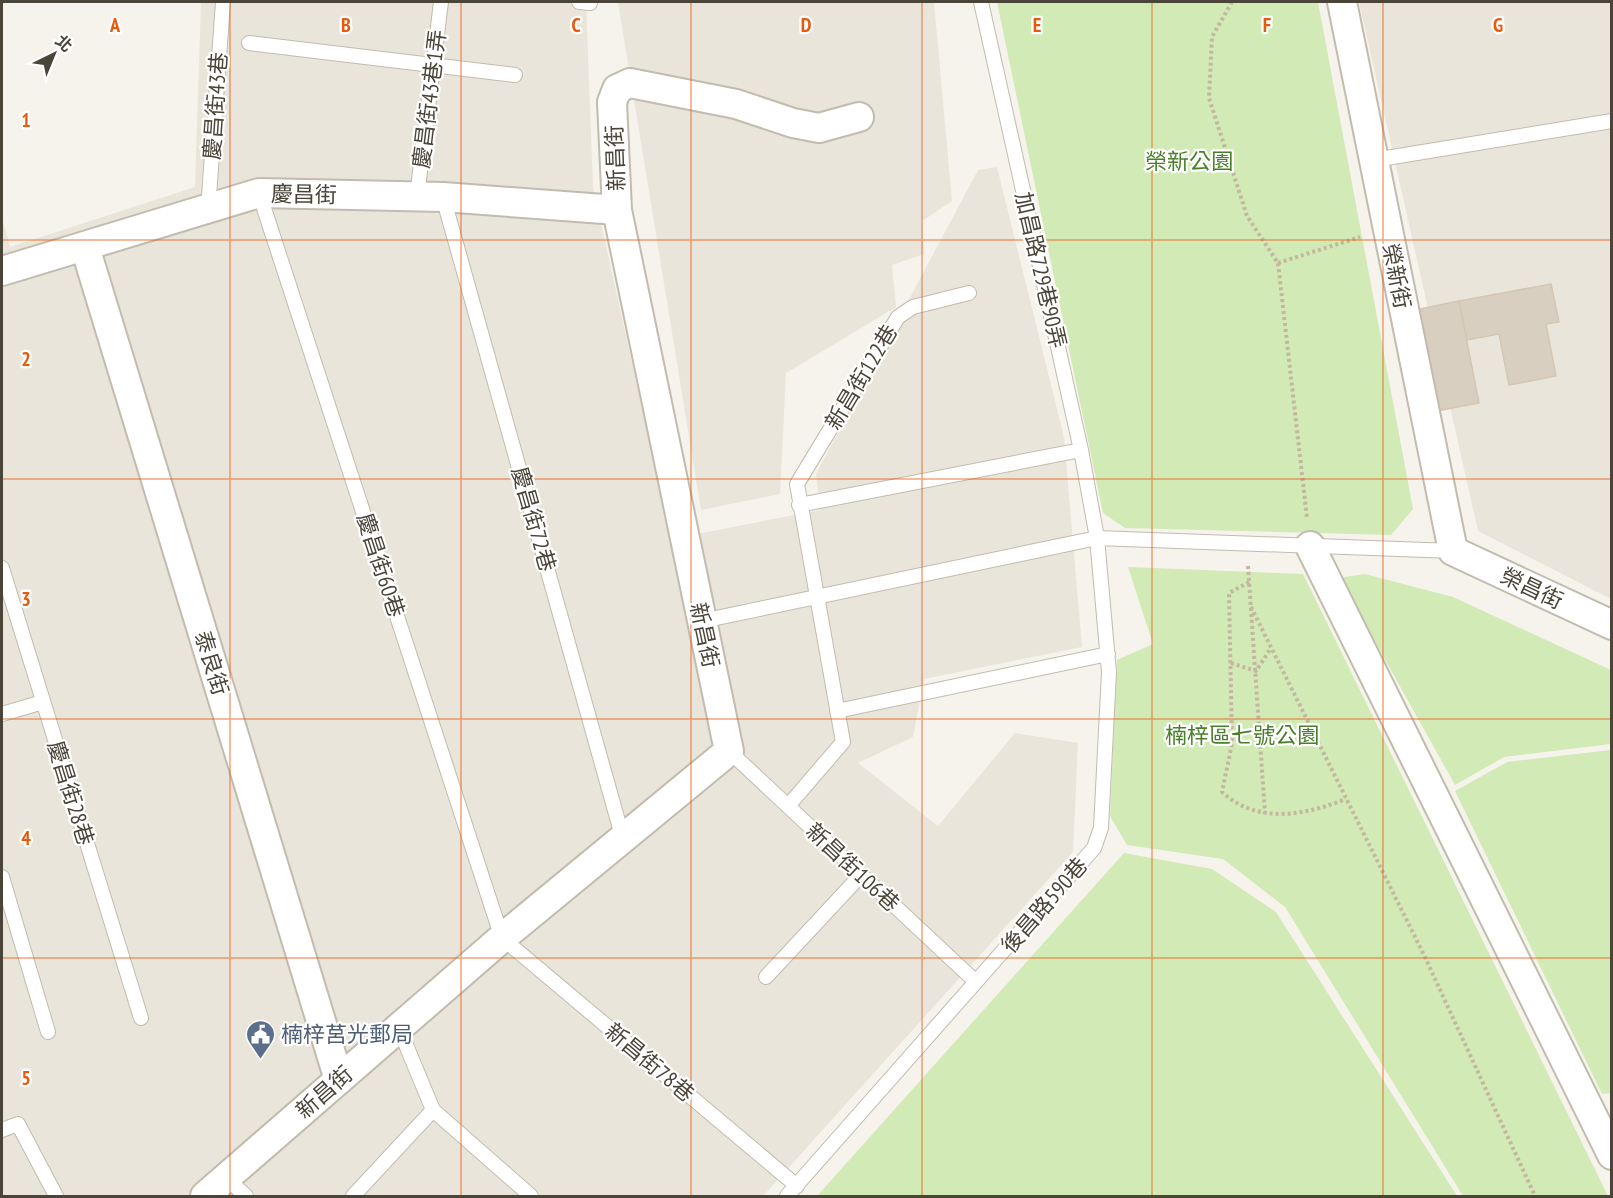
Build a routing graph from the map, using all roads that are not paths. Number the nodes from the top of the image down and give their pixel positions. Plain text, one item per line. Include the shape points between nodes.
1 (223, 2) edge
2 (441, 2) edge
3 (981, 2) edge
4 (1342, 2) edge
5 (249, 43) dead end
6 (434, 63) junction
7 (515, 75) dead end
8 (859, 117) dead end
9 (1611, 121) edge
10 (1374, 159) junction
11 (259, 193) junction
12 (430, 196) junction
13 (208, 210) junction
14 (617, 210) junction
15 (85, 247) junction
16 (2, 271) edge
17 (969, 293) dead end
18 (1081, 450) junction
19 (799, 506) junction
20 (1097, 538) junction
21 (1310, 546) junction
22 (1453, 551) junction
23 (2, 568) edge
24 (816, 597) junction
25 (702, 621) junction
26 (1611, 625) edge
27 (1107, 654) junction
28 (43, 702) junction
29 (837, 711) junction
30 (2, 714) edge
31 (729, 751) junction
32 (788, 806) junction
33 (624, 840) junction
34 (861, 875) junction
35 (2, 877) edge
36 (502, 938) junction
37 (766, 977) dead end
38 (976, 982) junction
39 (141, 1018) dead end
40 (399, 1028) junction
41 (48, 1032) dead end
42 (339, 1080) junction
43 (433, 1110) junction
44 (2, 1130) edge
45 (1611, 1155) edge
46 (226, 1190) edge
47 (792, 1191) edge
48 (56, 1197) edge
49 (353, 1197) edge
50 (531, 1197) edge

1 - 13 lane, 慶昌街43巷
2 - 6 lane, 慶昌街43巷1弄
3 - 18 lane, 加昌路729巷90弄
4 - 10 street, 榮新街
5 - 6 lane
6 - 7 lane
6 - 12 lane, 慶昌街43巷1弄
8 - 14 street, 新昌街 via 819,128 736,104 630,82 617,89 612,102
9 - 10 lane
10 - 22 street, 榮新街
11 - 12 street, 慶昌街
11 - 13 street, 慶昌街
11 - 36 lane, 慶昌街60巷
12 - 14 street, 慶昌街
12 - 33 lane, 慶昌街72巷
13 - 15 street, 慶昌街
14 - 25 street, 新昌街
15 - 16 street, 慶昌街
15 - 42 street, 泰良街
17 - 19 lane, 新昌街122巷 via 913,307 898,317 800,477
18 - 19 lane
18 - 20 lane, 加昌路729巷90弄
19 - 24 lane, 新昌街122巷
20 - 21 lane
20 - 24 lane
20 - 27 lane, 後昌路590巷
21 - 22 lane
21 - 45 street
22 - 26 street, 榮昌街
23 - 28 lane, 慶昌街28巷
24 - 25 lane
24 - 29 lane, 新昌街122巷
25 - 31 street, 新昌街
27 - 29 lane
27 - 38 lane, 後昌路590巷 via 1101,828 1094,848
28 - 30 lane
28 - 39 lane, 慶昌街28巷
29 - 32 lane, 新昌街122巷 via 843,741
31 - 32 lane, 新昌街106巷
31 - 33 street, 新昌街
32 - 34 lane, 新昌街106巷
33 - 36 street, 新昌街
34 - 37 lane
34 - 38 lane, 新昌街106巷
35 - 41 lane
36 - 40 street, 新昌街
36 - 47 lane, 新昌街78巷
38 - 47 lane, 後昌路590巷
40 - 42 street, 新昌街
40 - 43 lane
42 - 46 street, 新昌街
43 - 49 lane
43 - 50 lane
44 - 48 lane via 18,1124

